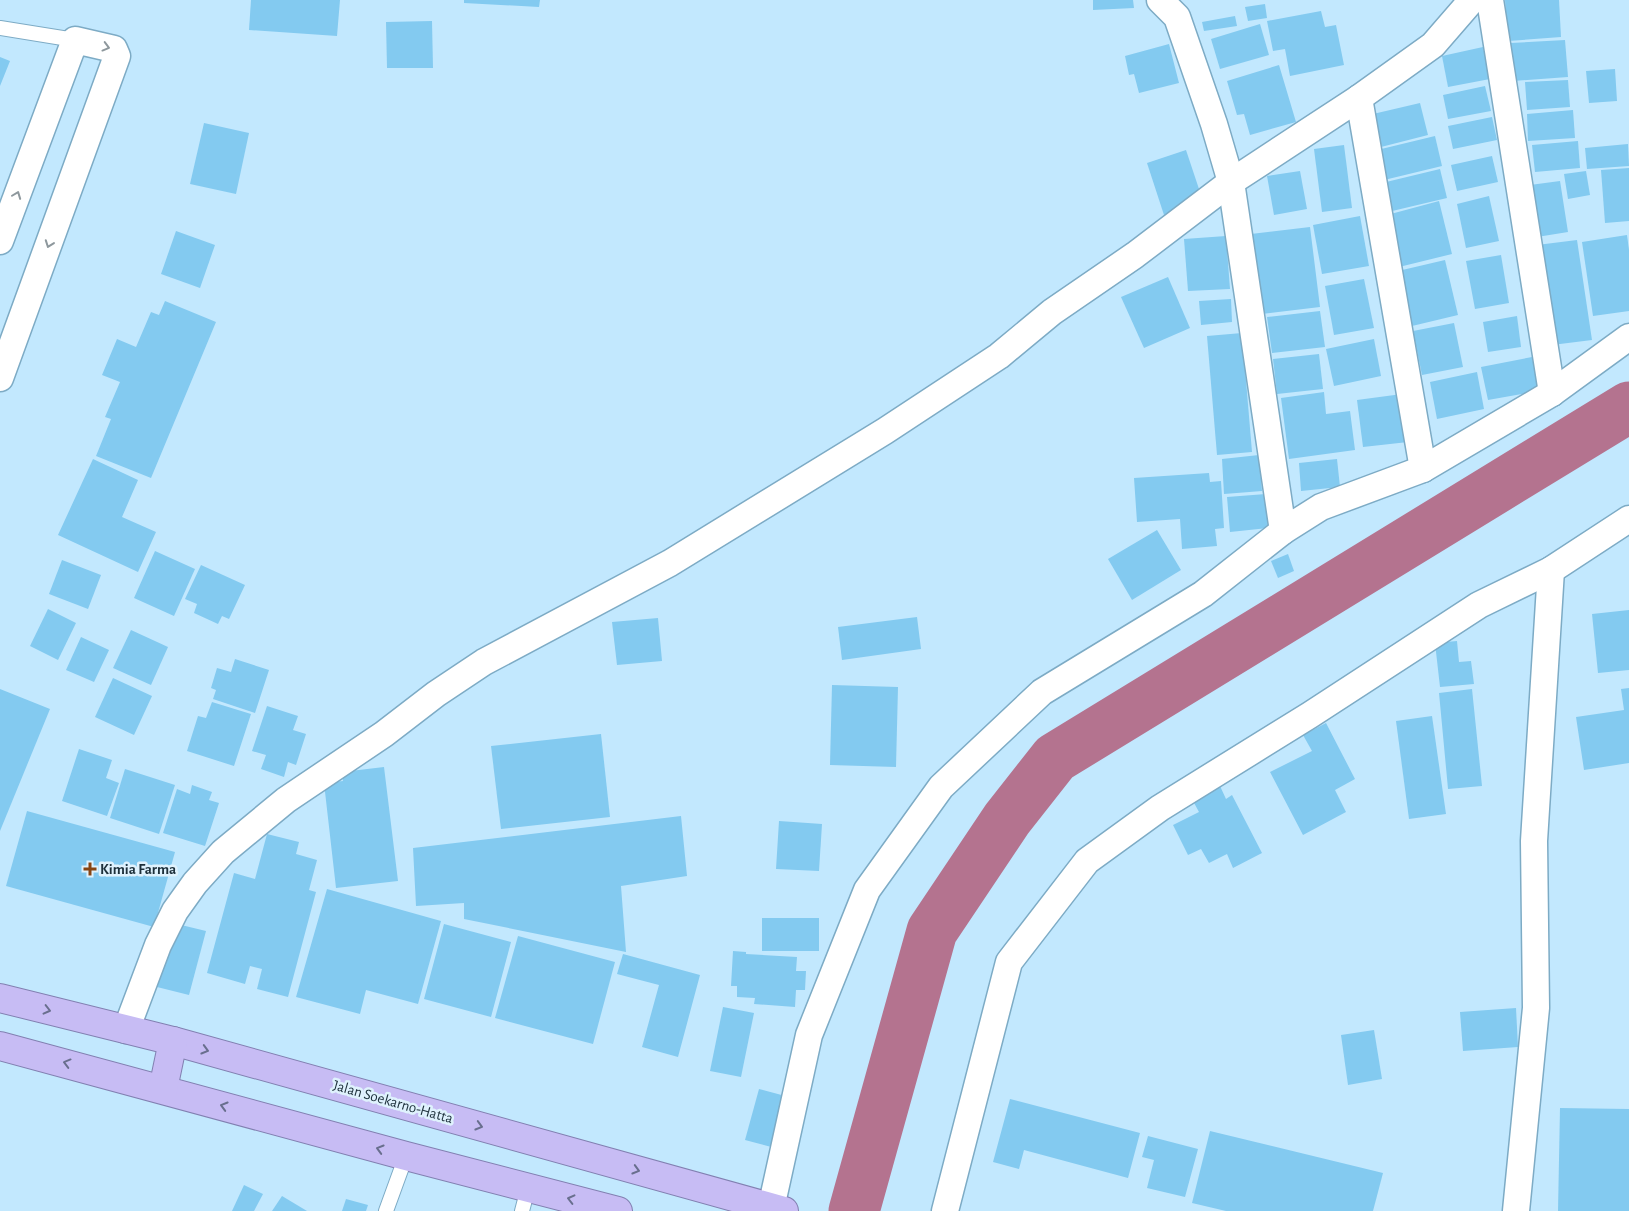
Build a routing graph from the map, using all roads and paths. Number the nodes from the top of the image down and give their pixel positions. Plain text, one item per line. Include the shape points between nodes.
1 (1160, 0) edge
2 (1472, 0) edge
3 (1490, 0) edge
4 (0, 28) edge
5 (76, 40) junction
6 (1359, 98) junction
7 (1232, 182) junction
8 (0, 241) edge
9 (1629, 338) edge
10 (0, 378) edge
11 (1552, 393) junction
12 (1423, 469) junction
13 (1629, 519) edge
14 (1284, 531) junction
15 (1551, 570) junction
16 (0, 998) edge
17 (126, 1030) junction
18 (173, 1041) junction
19 (0, 1046) edge
20 (163, 1089) junction
21 (406, 1156) junction
22 (525, 1200) edge
23 (777, 1209) edge
24 (386, 1211) edge
25 (618, 1211) edge
26 (945, 1211) edge
27 (1516, 1211) edge

1 - 7 street via 1177,17
2 - 6 street via 1433,45
3 - 11 street
4 - 5 lane
8 -> 5 street
5 -> 10 street via 114,49 117,56
6 - 7 street
6 - 12 street
7 - 14 street
7 - 17 street via 1143,250 1052,312 999,356 670,563 484,662 286,800 222,852 190,890 158,946
9 - 11 street
11 - 12 street
12 - 14 street via 1321,507
13 - 15 street
14 - 23 street via 1203,594 1042,692 941,787 867,890 809,1035
15 - 26 street via 1479,605 1160,808 1087,860 1009,962
15 - 27 street via 1534,841 1536,1008
16 -> 17 highway, Jalan Soekarno-Hatta
17 - 18 highway, Jalan Soekarno-Hatta
18 - 20 highway
18 -> 23 highway, Jalan Soekarno-Hatta
20 -> 19 highway
21 -> 20 highway
21 - 22 highway
21 - 24 lane
25 -> 22 highway

